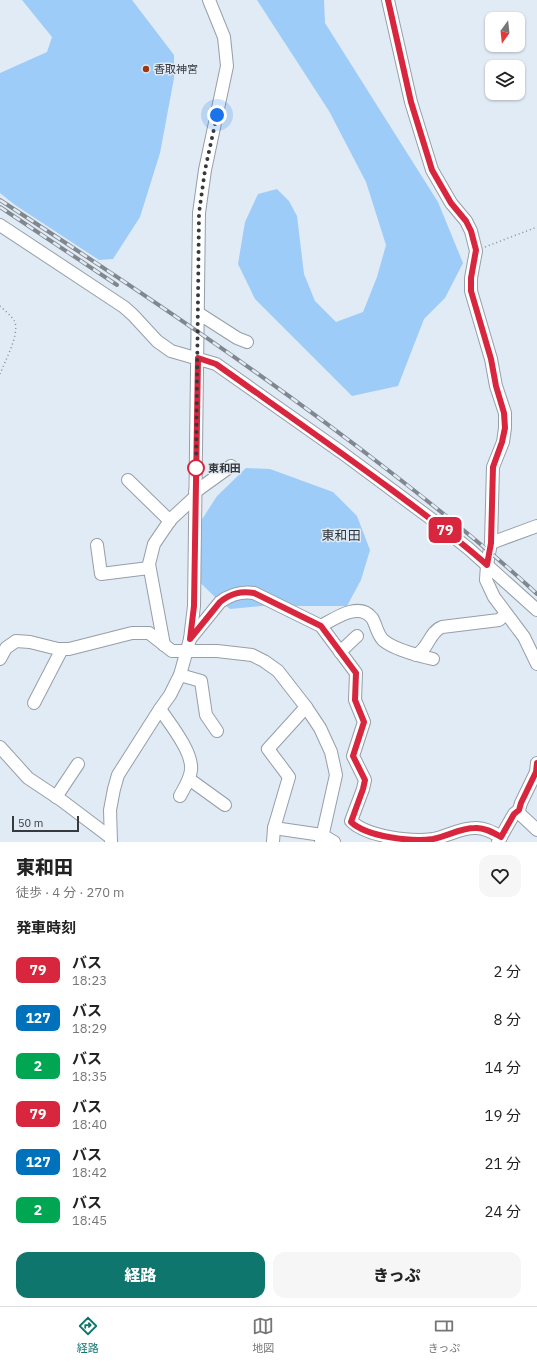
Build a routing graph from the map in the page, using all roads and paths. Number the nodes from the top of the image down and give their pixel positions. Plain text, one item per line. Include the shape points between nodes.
1 (209, 0) edge
2 (388, 0) edge
3 (0, 224) edge
4 (537, 227) edge
5 (476, 250) junction
6 (0, 306) edge
7 (198, 313) junction
8 (247, 342) dead end
9 (198, 358) junction
10 (0, 374) edge
11 (231, 466) dead end
12 (128, 480) dead end
13 (195, 494) junction
14 (170, 521) junction
15 (537, 526) edge
16 (491, 543) junction
17 (97, 545) dead end
18 (487, 565) junction
19 (149, 568) junction
20 (537, 610) edge
21 (506, 614) junction
22 (321, 626) junction
23 (357, 636) dead end
24 (190, 639) junction
25 (164, 644) junction
26 (62, 648) junction
27 (187, 652) junction
28 (340, 652) junction
29 (416, 655) junction
30 (0, 659) edge
31 (433, 659) dead end
32 (537, 664) edge
33 (180, 675) junction
34 (34, 703) dead end
35 (306, 708) junction
36 (160, 709) junction
37 (217, 731) dead end
38 (0, 746) edge
39 (537, 763) edge
40 (78, 764) dead end
41 (189, 779) junction
42 (56, 796) junction
43 (180, 796) dead end
44 (225, 805) dead end
45 (519, 810) junction
46 (274, 828) junction
47 (537, 830) edge
48 (322, 838) edge
49 (500, 839) edge
50 (110, 840) edge
51 (273, 842) edge
52 (334, 842) edge

1 - 7 street via 224,37 227,66 202,192
2 - 5 street via 411,102 432,170 451,203 466,221
3 - 9 street via 124,307 157,341 171,351
4 - 5 path
5 - 16 street via 471,291 491,359 504,413 505,428 493,467
6 - 10 path via 14,321 16,329
7 - 8 street
7 - 9 street
9 - 13 street
9 - 18 street via 216,364 341,452 430,518
11 - 13 street
12 - 14 street
13 - 14 street
13 - 24 street via 194,606
14 - 19 street via 154,544
15 - 16 street
16 - 18 street
17 - 19 street via 101,574
18 - 20 street
18 - 21 street via 486,580
19 - 25 street
21 - 29 street via 499,620 436,629 424,649
21 - 32 street via 524,637
22 - 24 street via 254,593 235,593 220,602
22 - 28 street
22 - 29 street via 353,611 361,612 372,618 382,639 388,644
23 - 28 street
24 - 27 street
25 - 26 street via 149,633 132,633 69,649
25 - 27 street via 172,651
26 - 30 street via 16,641 6,648
26 - 34 street
27 - 33 street
27 - 35 street via 217,651 252,655 278,671
28 - 49 street via 356,673 355,700 364,722 353,756 365,780 351,822 377,835 401,840 434,839 477,827
29 - 31 street
33 - 36 street
33 - 37 street via 201,681 206,715
35 - 46 street via 268,749 289,777
35 - 48 street via 320,728 331,752 336,775
36 - 41 street via 188,754 191,764
36 - 50 street via 118,775 110,810
38 - 42 street via 28,778
39 - 45 street via 536,772
40 - 42 street
41 - 43 street
41 - 44 street
42 - 50 street
45 - 47 street
45 - 49 street
46 - 48 street
46 - 51 street
48 - 52 street

